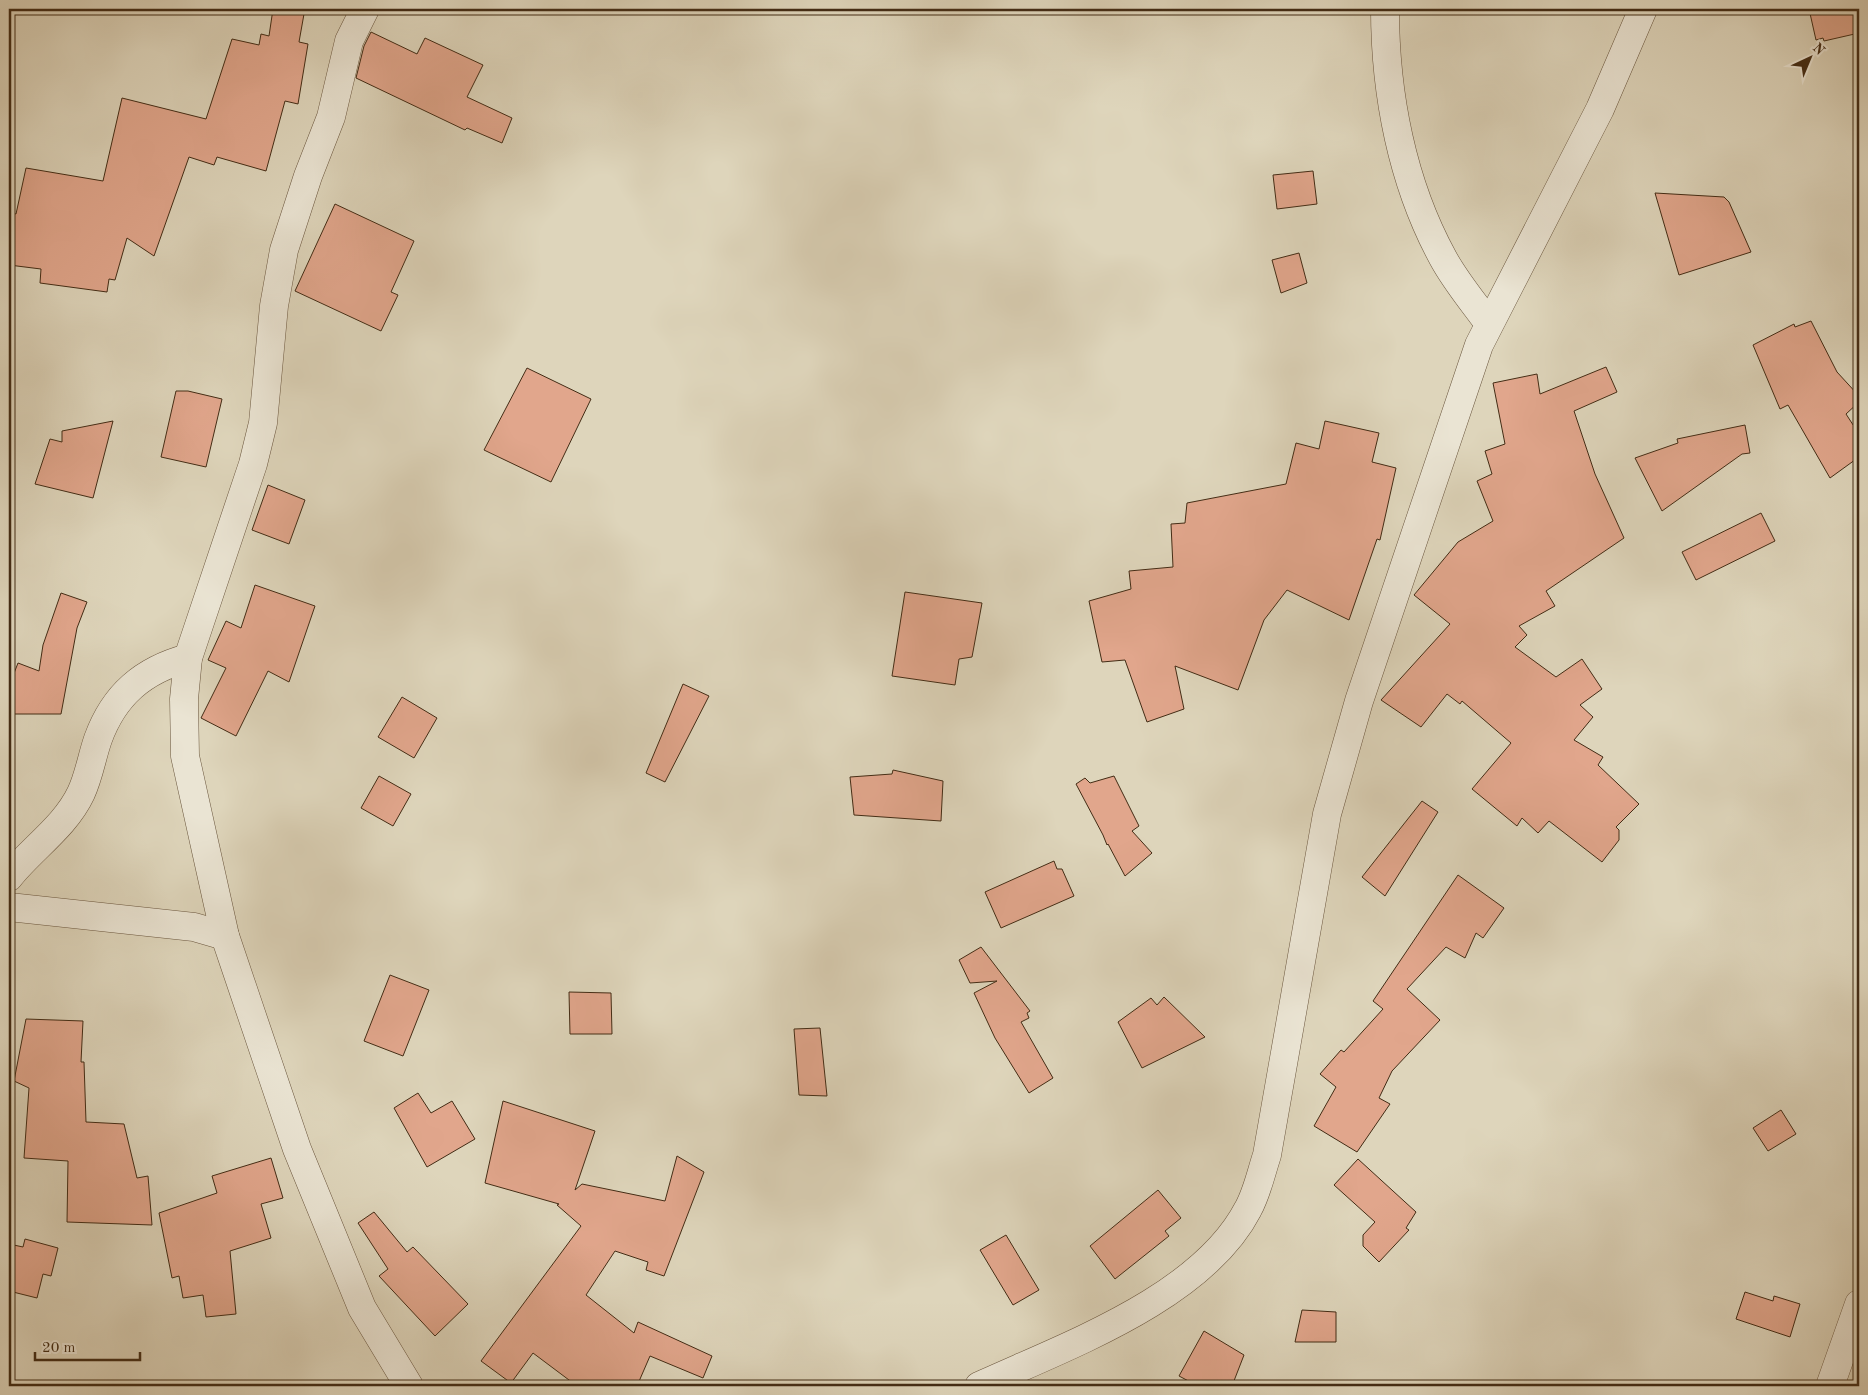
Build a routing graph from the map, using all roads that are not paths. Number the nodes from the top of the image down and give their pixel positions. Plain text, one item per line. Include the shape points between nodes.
1 (364, 9) edge
2 (1385, 9) edge
3 (1643, 9) edge
4 (1489, 324) junction
5 (188, 658) junction
6 (9, 877) edge
7 (9, 907) edge
8 (226, 936) junction
9 (1859, 1304) edge
10 (409, 1386) edge
11 (979, 1386) edge
12 (1830, 1386) edge

1 - 5 street via 349,41 331,117 284,250 274,306 263,423 236,521
2 - 4 street via 1385,54 1395,124 1421,214 1444,260
3 - 4 street via 1600,109
4 - 11 street via 1479,345 1359,702 1327,814 1268,1155 1248,1209 1223,1246 1185,1281 1112,1324
5 - 6 street via 163,664 124,695 108,715 77,800 68,814
5 - 8 street via 184,699 185,756
7 - 8 street via 185,926
8 - 10 street via 297,1149 362,1308
9 - 12 street

